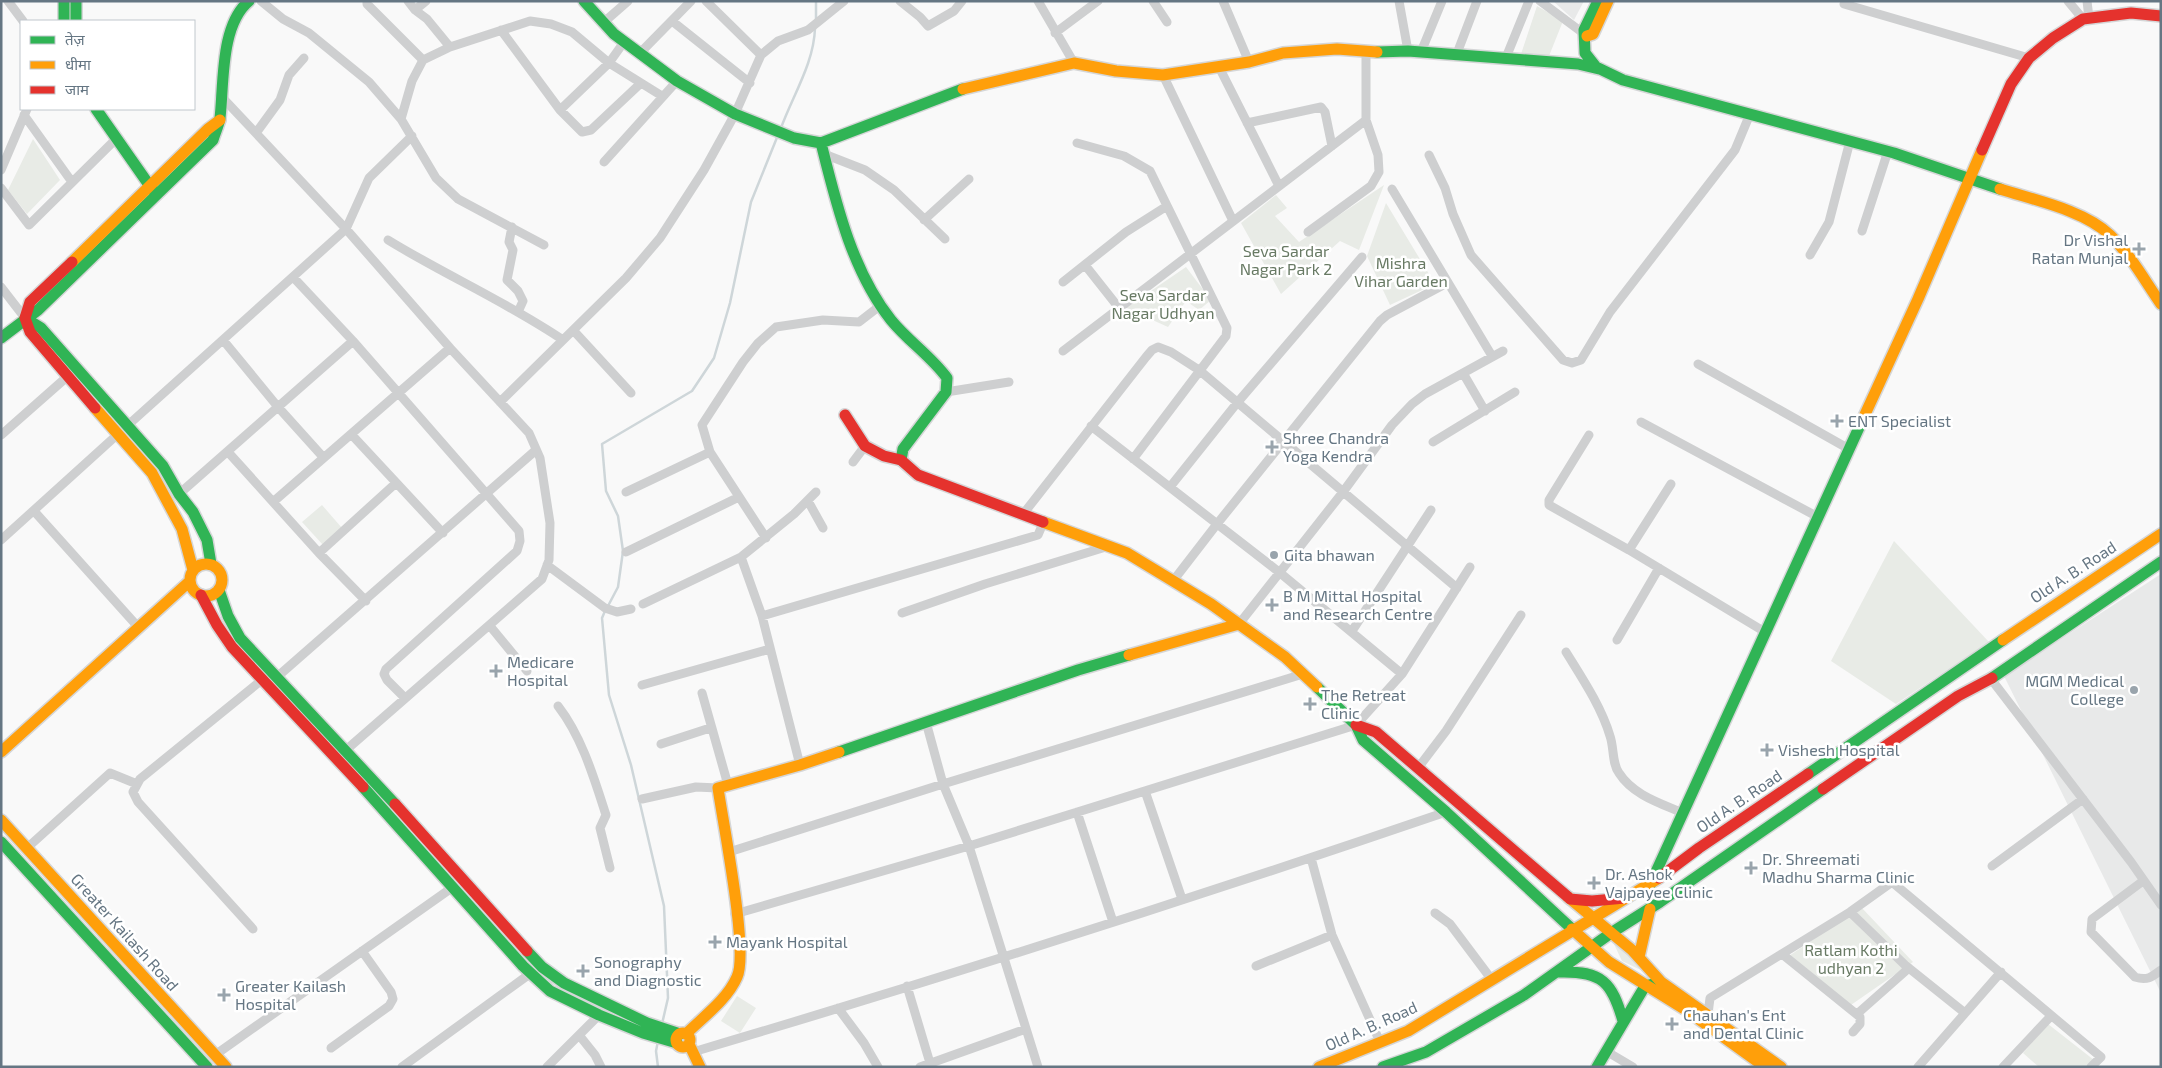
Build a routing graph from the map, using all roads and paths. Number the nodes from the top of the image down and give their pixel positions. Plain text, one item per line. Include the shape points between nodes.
1 (8, 1) edge
2 (64, 1) edge
3 (76, 1) edge
4 (249, 1) edge
5 (261, 1) edge
6 (366, 1) edge
7 (408, 1) edge
8 (426, 1) edge
9 (584, 1) edge
10 (628, 1) edge
11 (691, 1) edge
12 (706, 1) edge
13 (844, 1) edge
14 (900, 1) edge
15 (962, 1) edge
16 (1038, 1) edge
17 (1098, 1) edge
18 (1153, 1) edge
19 (1223, 1) edge
20 (1399, 1) edge
21 (1442, 1) edge
22 (1476, 1) edge
23 (1529, 1) edge
24 (1540, 1) edge
25 (1598, 1) edge
26 (1608, 1) edge
27 (2068, 1) edge
28 (2087, 1) edge
29 (1844, 4) dead end
30 (415, 10) junction
31 (2161, 16) edge
32 (2086, 19) junction
33 (22, 20) edge
34 (64, 20) edge
35 (76, 20) edge
36 (672, 21) junction
37 (604, 22) junction
38 (1168, 22) dead end
39 (501, 30) junction
40 (1055, 33) junction
41 (1587, 36) junction
42 (624, 42) junction
43 (450, 47) junction
44 (1408, 51) junction
45 (1366, 52) junction
46 (1421, 52) junction
47 (639, 54) junction
48 (761, 55) junction
49 (1456, 56) junction
50 (304, 58) dead end
51 (2029, 58) junction
52 (423, 60) junction
53 (1505, 60) junction
54 (1249, 62) junction
55 (609, 63) junction
56 (1074, 63) junction
57 (1219, 67) junction
58 (1599, 69) junction
59 (1163, 75) junction
60 (677, 81) junction
61 (750, 83) junction
62 (641, 84) junction
63 (220, 95) junction
64 (662, 96) junction
65 (97, 110) edge
66 (560, 110) junction
67 (26, 112) edge
68 (735, 114) junction
69 (1750, 114) junction
70 (401, 120) junction
71 (1366, 120) junction
72 (1247, 123) junction
73 (256, 133) junction
74 (412, 136) junction
75 (117, 138) junction
76 (1850, 141) junction
77 (1077, 143) dead end
78 (1332, 146) junction
79 (823, 148) junction
80 (1888, 151) junction
81 (1428, 155) dead end
82 (604, 162) dead end
83 (1, 170) edge
84 (970, 179) dead end
85 (1971, 179) junction
86 (72, 182) junction
87 (1279, 186) junction
88 (1, 188) edge
89 (1392, 189) dead end
90 (154, 191) junction
91 (1167, 206) junction
92 (924, 220) junction
93 (1233, 221) junction
94 (512, 227) junction
95 (346, 229) junction
96 (1862, 231) dead end
97 (1308, 232) dead end
98 (945, 238) dead end
99 (388, 240) dead end
100 (544, 245) dead end
101 (1192, 253) junction
102 (1810, 255) dead end
103 (1362, 257) dead end
104 (1085, 265) junction
105 (293, 277) junction
106 (1063, 282) dead end
107 (1447, 283) junction
108 (1, 287) edge
109 (2161, 304) edge
110 (881, 305) junction
111 (1119, 308) junction
112 (518, 312) junction
113 (25, 318) junction
114 (573, 330) junction
115 (1, 338) edge
116 (223, 340) junction
117 (563, 340) junction
118 (353, 341) junction
119 (450, 348) junction
120 (1063, 351) dead end
121 (1503, 351) dead end
122 (1492, 356) junction
123 (1698, 364) dead end
124 (1199, 370) junction
125 (1463, 373) junction
126 (68, 376) junction
127 (1010, 382) dead end
128 (398, 392) junction
129 (946, 392) junction
130 (1514, 392) dead end
131 (631, 393) dead end
132 (500, 402) junction
133 (1237, 403) junction
134 (278, 407) junction
135 (1484, 410) junction
136 (845, 415) dead end
137 (1641, 422) dead end
138 (127, 426) junction
139 (1091, 426) junction
140 (118, 434) junction
141 (351, 434) junction
142 (1, 435) edge
143 (1589, 435) dead end
144 (1283, 441) junction
145 (1433, 442) dead end
146 (865, 446) junction
147 (1849, 449) junction
148 (536, 450) junction
149 (228, 452) junction
150 (710, 452) junction
151 (323, 457) junction
152 (1133, 459) junction
153 (901, 460) junction
154 (853, 462) dead end
155 (396, 483) junction
156 (1671, 484) dead end
157 (1170, 487) junction
158 (626, 492) dead end
159 (816, 492) dead end
160 (1343, 492) junction
161 (179, 494) junction
162 (487, 494) junction
163 (739, 497) junction
164 (808, 501) junction
165 (273, 502) junction
166 (34, 510) junction
167 (1431, 510) dead end
168 (1024, 513) junction
169 (1818, 517) junction
170 (1044, 520) junction
171 (1217, 524) junction
172 (823, 528) dead end
173 (443, 533) junction
174 (2161, 534) edge
175 (766, 538) junction
176 (1, 540) edge
177 (1109, 546) junction
178 (1408, 546) junction
179 (1629, 550) junction
180 (626, 552) dead end
181 (318, 553) junction
182 (741, 557) junction
183 (2161, 562) edge
184 (211, 564) junction
185 (547, 565) junction
186 (1470, 567) dead end
187 (1659, 568) junction
188 (1279, 572) junction
189 (191, 576) junction
190 (1173, 581) junction
191 (1457, 588) junction
192 (219, 590) junction
193 (201, 595) junction
194 (366, 601) junction
195 (643, 604) dead end
196 (631, 609) dead end
197 (902, 613) dead end
198 (1521, 615) dead end
199 (762, 616) junction
200 (1239, 624) junction
201 (490, 626) junction
202 (139, 628) junction
203 (1352, 631) junction
204 (1765, 632) junction
205 (1617, 640) dead end
206 (770, 650) junction
207 (1566, 652) dead end
208 (528, 671) dead end
209 (1303, 674) junction
210 (1402, 674) junction
211 (277, 677) junction
212 (263, 679) junction
213 (1991, 679) junction
214 (642, 685) dead end
215 (702, 693) dead end
216 (405, 698) junction
217 (558, 706) dead end
218 (926, 722) junction
219 (1356, 725) junction
220 (710, 728) junction
221 (661, 744) dead end
222 (346, 750) junction
223 (1, 752) edge
224 (800, 765) junction
225 (1418, 768) junction
226 (137, 784) junction
227 (942, 784) junction
228 (723, 787) junction
229 (1145, 791) junction
230 (642, 799) dead end
231 (2083, 799) junction
232 (1077, 812) junction
233 (1446, 812) junction
234 (1682, 813) junction
235 (1, 820) edge
236 (2, 845) edge
237 (969, 846) junction
238 (27, 848) junction
239 (729, 852) junction
240 (1311, 858) junction
241 (1992, 866) dead end
242 (610, 868) dead end
243 (2143, 881) junction
244 (1650, 885) junction
245 (453, 887) junction
246 (1628, 897) junction
247 (1182, 899) junction
248 (1570, 899) junction
249 (2161, 905) edge
250 (1650, 908) junction
251 (1850, 912) junction
252 (1435, 913) dead end
253 (736, 914) junction
254 (1593, 919) junction
255 (1113, 922) junction
256 (254, 929) dead end
257 (1574, 931) junction
258 (1611, 933) junction
259 (1332, 935) junction
260 (1592, 948) junction
261 (362, 951) junction
262 (1782, 954) junction
263 (1004, 957) junction
264 (1639, 958) junction
265 (1256, 966) dead end
266 (1909, 968) junction
267 (2161, 970) edge
268 (1558, 972) junction
269 (2001, 972) junction
270 (531, 973) junction
271 (1492, 980) junction
272 (1662, 982) junction
273 (907, 986) junction
274 (1645, 986) junction
275 (838, 1008) junction
276 (1965, 1013) junction
277 (1691, 1014) junction
278 (1708, 1014) junction
279 (1857, 1014) junction
280 (599, 1015) junction
281 (2051, 1016) junction
282 (1623, 1021) junction
283 (645, 1028) junction
284 (1026, 1029) junction
285 (1853, 1032) dead end
286 (579, 1035) junction
287 (680, 1040) junction
288 (1380, 1042) junction
289 (331, 1048) dead end
290 (1606, 1051) junction
291 (215, 1055) junction
292 (415, 1063) edge
293 (930, 1063) junction
294 (207, 1067) edge
295 (226, 1067) edge
296 (402, 1067) edge
297 (547, 1067) edge
298 (601, 1067) edge
299 (690, 1067) edge
300 (700, 1067) edge
301 (878, 1067) edge
302 (920, 1067) edge
303 (1038, 1067) edge
304 (1319, 1067) edge
305 (1383, 1067) edge
306 (1597, 1067) edge
307 (1633, 1067) edge
308 (1765, 1067) edge
309 (1781, 1067) edge
310 (1918, 1067) edge
311 (2003, 1067) edge
312 (2091, 1067) edge

1 - 33 street
2 - 34 street
3 - 35 street
4 - 63 street via 235,21 223,63
5 - 70 street via 283,19 309,33 369,82
6 - 52 street
7 - 30 street
8 - 30 street
9 - 37 street
10 - 37 street
11 - 36 street
12 - 48 street
13 - 48 street via 808,30 778,41
14 - 15 street via 928,26 954,11
16 - 40 street
17 - 40 street
18 - 38 street
19 - 54 street
20 - 44 street
21 - 46 street
22 - 49 street
23 - 53 street
24 - 41 street
25 - 41 street via 1584,30
26 - 41 street via 1592,34
27 - 32 street
28 - 32 street
29 - 51 street
30 - 43 street via 427,19
31 - 32 street via 2131,13
32 - 51 street via 2053,38
36 - 47 street
36 - 61 street
37 - 42 street
39 - 43 street
39 - 55 street via 530,21 565,28 582,38
39 - 66 street
40 - 56 street
41 - 58 street via 1585,53
42 - 47 street
42 - 55 street
43 - 52 street
44 - 45 street
44 - 46 street
45 - 54 street via 1337,49 1283,53
45 - 71 street
46 - 49 street
47 - 60 street
48 - 61 street
49 - 53 street
50 - 73 street via 289,75 277,104
51 - 85 street via 2011,84
52 - 70 street via 412,81
53 - 58 street via 1578,64
54 - 57 street
55 - 62 street
55 - 66 street
56 - 59 street
56 - 79 street via 953,92
57 - 59 street
57 - 72 street
58 - 69 street via 1623,80
59 - 93 street
60 - 64 street
60 - 68 street
61 - 68 street
62 - 64 street
62 - 66 street via 586,132 582,132
63 - 73 street
63 - 90 street via 220,120 213,140
64 - 82 street
65 - 75 street
67 - 83 street
67 - 86 street
68 - 79 street
68 - 114 street via 660,238 626,278
69 - 76 street
69 - 81 street via 1735,150 1610,312 1581,360 1572,363 1563,360 1471,255 1445,188
70 - 74 street
71 - 78 street
71 - 97 street via 1378,155 1379,172 1371,186
72 - 78 street via 1321,108 1325,112
72 - 87 street
73 - 95 street
74 - 94 street via 436,178 458,199
74 - 95 street via 369,178
75 - 86 street
75 - 90 street
76 - 80 street
76 - 102 street via 1829,222
77 - 91 street via 1139,163 1150,171
78 - 87 street
79 - 92 street via 894,190
79 - 110 street via 857,259
80 - 85 street
80 - 96 street
84 - 92 street
85 - 109 street via 2080,215 2109,234 2127,254
85 - 147 street
86 - 88 street via 29,225
87 - 93 street
89 - 107 street
90 - 113 street via 38,310
91 - 101 street
91 - 104 street via 1126,232
92 - 98 street
93 - 101 street
94 - 100 street
94 - 112 street via 509,242 513,250 507,280 521,296
95 - 105 street
95 - 119 street
99 - 112 street
101 - 111 street
101 - 124 street via 1228,328 1226,336
103 - 133 street
104 - 106 street
104 - 111 street
105 - 116 street
105 - 118 street
107 - 122 street
107 - 144 street via 1380,321
108 - 113 street
110 - 129 street via 896,325 942,371 947,378
110 - 150 street via 858,322 823,320 776,327 743,362 702,425
111 - 120 street
112 - 117 street
113 - 115 street
113 - 126 street via 30,332
113 - 138 street via 41,328
114 - 117 street
114 - 131 street
116 - 134 street
116 - 138 street
117 - 132 street
118 - 128 street
118 - 134 street
119 - 128 street
119 - 132 street
121 - 122 street
122 - 125 street
123 - 147 street
124 - 133 street
124 - 139 street via 1171,352 1158,347 1152,350
124 - 152 street
125 - 135 street
125 - 160 street via 1412,404 1392,424
126 - 140 street
126 - 142 street
127 - 129 street
128 - 141 street
128 - 162 street
129 - 153 street via 902,449
130 - 135 street
132 - 148 street via 529,433
133 - 144 street
133 - 157 street
134 - 149 street
134 - 151 street
135 - 145 street
136 - 146 street
137 - 169 street
138 - 161 street via 163,466
139 - 152 street
139 - 168 street
140 - 166 street
140 - 189 street via 152,473 172,508 182,529
141 - 151 street
141 - 155 street
143 - 179 street via 1549,504
144 - 160 street
144 - 171 street
146 - 153 street
146 - 154 street
147 - 169 street
148 - 162 street
148 - 185 street via 550,523
149 - 161 street
149 - 165 street
150 - 158 street
150 - 163 street
151 - 165 street
152 - 157 street
153 - 168 street via 918,475
155 - 173 street
155 - 181 street
156 - 179 street
157 - 171 street
159 - 164 street
160 - 178 street
160 - 188 street
161 - 184 street via 203,533
162 - 173 street
162 - 216 street via 519,531 517,551 386,669 387,680
163 - 175 street
163 - 180 street
164 - 172 street
164 - 175 street
165 - 181 street
166 - 176 street
166 - 202 street
167 - 178 street
168 - 170 street
169 - 204 street
170 - 177 street
170 - 199 street via 1038,535
171 - 188 street
171 - 190 street
173 - 194 street
174 - 244 street, Old A. B. Road via 2033,618
175 - 182 street
177 - 190 street
177 - 197 street
178 - 191 street
178 - 203 street
179 - 187 street
181 - 194 street
182 - 195 street
182 - 199 street
183 - 213 street
184 - 189 street via 199,566
184 - 192 street via 220,572
185 - 196 street via 609,609 618,612
185 - 201 street via 542,579
186 - 191 street
187 - 204 street
187 - 205 street
188 - 200 street
188 - 203 street
189 - 193 street via 192,587
189 - 202 street
190 - 200 street
191 - 210 street
192 - 193 street via 214,594
192 - 211 street via 240,638
193 - 212 street via 228,642
194 - 211 street
198 - 225 street via 1446,731
199 - 206 street
200 - 209 street
200 - 218 street via 1078,670
201 - 208 street
201 - 216 street
202 - 223 street
203 - 210 street
204 - 234 street
206 - 214 street
206 - 224 street
207 - 234 street via 1593,696 1610,736 1618,772 1631,788
209 - 219 street
209 - 227 street
210 - 219 street
211 - 222 street
212 - 226 street
212 - 245 street
213 - 231 street
213 - 250 street via 1958,696
215 - 220 street
216 - 222 street
217 - 242 street via 590,766 606,815 600,828
218 - 224 street
218 - 227 street
219 - 225 street via 1376,732
219 - 229 street
219 - 233 street via 1363,740
220 - 221 street
220 - 228 street
222 - 283 street via 542,967 564,983
224 - 228 street
225 - 248 street
226 - 238 street via 110,773
226 - 256 street via 133,792 138,802
227 - 237 street
227 - 239 street
228 - 230 street via 696,787
228 - 239 street
229 - 232 street
229 - 247 street
231 - 241 street
231 - 243 street
232 - 237 street
232 - 255 street
233 - 240 street
233 - 257 street
234 - 244 street
235 - 238 street, Greater Kailash Road
236 - 294 street, Greater Kailash Road
237 - 253 street
237 - 263 street
238 - 291 street, Greater Kailash Road
239 - 253 street
240 - 247 street
240 - 259 street
243 - 249 street
243 - 267 street via 2092,919 2091,932 2135,977 2143,980
244 - 246 street, Old A. B. Road
245 - 261 street
245 - 270 street
246 - 248 street via 1592,901
246 - 254 street, Old A. B. Road
247 - 255 street
248 - 254 street
250 - 258 street
250 - 264 street
251 - 262 street
251 - 266 street
251 - 269 street via 1892,882
252 - 271 street via 1450,924
253 - 287 street via 741,945 738,976 726,995
254 - 257 street, Old A. B. Road
254 - 258 street
255 - 263 street
257 - 260 street
257 - 271 street, Old A. B. Road
258 - 260 street
258 - 264 street
259 - 265 street
259 - 288 street
260 - 268 street
260 - 274 street
261 - 289 street via 393,999 389,1006
261 - 291 street
262 - 278 street via 1710,998
262 - 279 street
263 - 273 street
263 - 284 street
264 - 272 street
266 - 276 street
266 - 279 street
268 - 282 street via 1582,970 1600,977 1613,991
268 - 305 street via 1524,996 1435,1047
269 - 276 street
269 - 281 street
270 - 280 street via 550,991
270 - 292 street
271 - 288 street, Old A. B. Road via 1408,1031
272 - 274 street
272 - 278 street
273 - 275 street
273 - 293 street
274 - 277 street
274 - 282 street
275 - 287 street
275 - 301 street
276 - 310 street
277 - 278 street
277 - 308 street
278 - 309 street
279 - 285 street via 1862,1021
280 - 283 street
280 - 286 street
281 - 311 street
281 - 312 street via 2101,1057
282 - 290 street
283 - 287 street
284 - 293 street
284 - 303 street
286 - 297 street
286 - 298 street
287 - 299 street
287 - 300 street
288 - 304 street, Old A. B. Road
290 - 306 street
290 - 307 street
291 - 295 street, Greater Kailash Road
292 - 296 street
293 - 302 street

